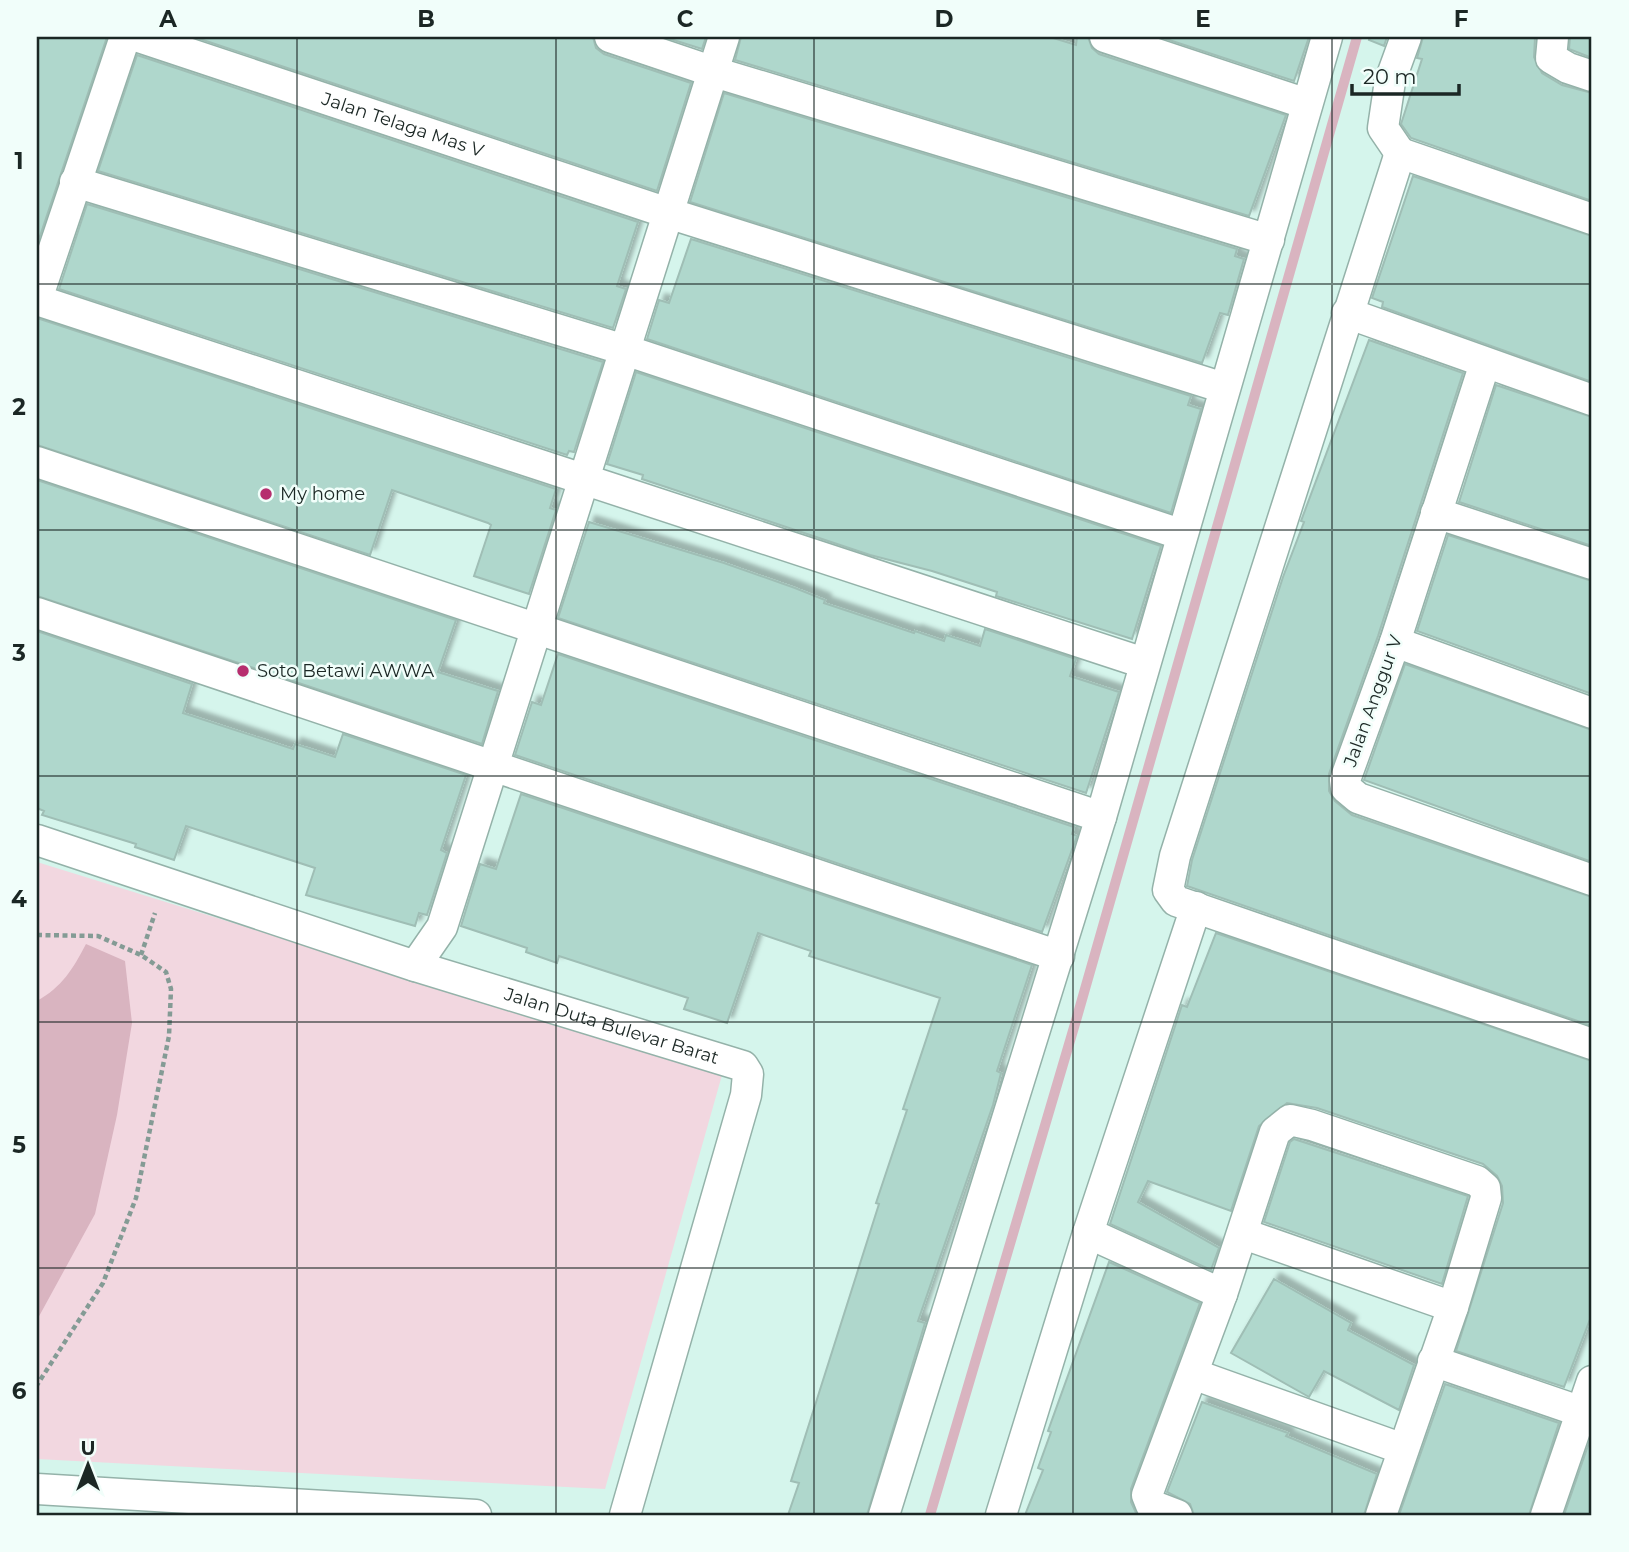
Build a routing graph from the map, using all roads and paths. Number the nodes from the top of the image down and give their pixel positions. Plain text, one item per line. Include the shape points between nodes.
1 (125, 37) edge
2 (139, 37) edge
3 (610, 37) edge
4 (724, 37) edge
5 (1105, 37) edge
6 (1326, 37) edge
7 (1406, 37) edge
8 (1553, 37) edge
9 (714, 72) junction
10 (1592, 76) edge
11 (1307, 104) junction
12 (1400, 153) junction
13 (75, 182) junction
14 (668, 213) junction
15 (1592, 219) edge
16 (1269, 240) junction
17 (37, 300) edge
18 (1347, 313) junction
19 (625, 349) junction
20 (1485, 363) junction
21 (1224, 388) junction
22 (1592, 400) edge
23 (37, 463) edge
24 (584, 479) junction
25 (1436, 513) junction
26 (1180, 534) junction
27 (1592, 564) edge
28 (37, 613) edge
29 (537, 628) junction
30 (1395, 642) junction
31 (1144, 663) junction
32 (1592, 713) edge
33 (493, 768) junction
34 (1101, 817) junction
35 (37, 840) edge
36 (1592, 880) edge
37 (165, 883) junction
38 (1196, 907) junction
39 (37, 935) edge
40 (141, 955) junction
41 (1059, 956) junction
42 (415, 966) junction
43 (1592, 1044) edge
44 (1088, 1233) junction
45 (1244, 1234) junction
46 (1222, 1294) junction
47 (1453, 1307) junction
48 (1433, 1361) junction
49 (1193, 1374) junction
50 (1592, 1381) edge
51 (37, 1385) edge
52 (1582, 1412) junction
53 (1403, 1449) junction
54 (37, 1489) edge
55 (131, 1505) edge
56 (476, 1515) edge
57 (625, 1515) edge
58 (884, 1515) edge
59 (1001, 1515) edge
60 (1177, 1515) edge
61 (1381, 1515) edge
62 (1546, 1515) edge

1 - 13 street
2 - 14 street, Jalan Telaga Mas V
3 - 9 street
4 - 9 street
5 - 11 street
6 - 11 street
7 - 12 street via 1390,81 1383,128
8 - 10 street via 1551,58
9 - 14 street
9 - 16 street
11 - 16 street
12 - 15 street
12 - 18 street
13 - 17 street
13 - 19 street
14 - 19 street
14 - 21 street, Jalan Telaga Mas V
16 - 21 street
17 - 24 street
18 - 20 street
18 - 38 street via 1169,876 1170,896
19 - 24 street
19 - 26 street
20 - 22 street
20 - 25 street, Jalan Anggur V
21 - 26 street
23 - 29 street
24 - 29 street
24 - 31 street
25 - 27 street
25 - 30 street, Jalan Anggur V
26 - 31 street
28 - 33 street
29 - 33 street
29 - 34 street
30 - 32 street
30 - 36 street, Jalan Anggur V via 1345,779 1346,788 1358,798
31 - 34 street
33 - 41 street
33 - 42 street via 442,927
34 - 41 street
35 - 37 street, Jalan Duta Bulevar Barat
37 - 40 path
37 - 42 street, Jalan Duta Bulevar Barat
38 - 43 street
38 - 44 street
39 - 40 path via 98,936
40 - 51 path via 166,972 171,989 169,1036 136,1198 103,1283
41 - 58 street
42 - 57 street, Jalan Duta Bulevar Barat via 743,1066 748,1074 746,1095
44 - 46 street
44 - 59 street
45 - 46 street
45 - 47 street
45 - 47 street via 1275,1132 1290,1120 1477,1181 1485,1188 1486,1198
46 - 49 street
47 - 48 street
48 - 52 street
48 - 53 street
49 - 53 street
49 - 60 street via 1147,1494 1151,1505
50 - 52 street
52 - 62 street
53 - 61 street
54 - 55 street
55 - 56 street

